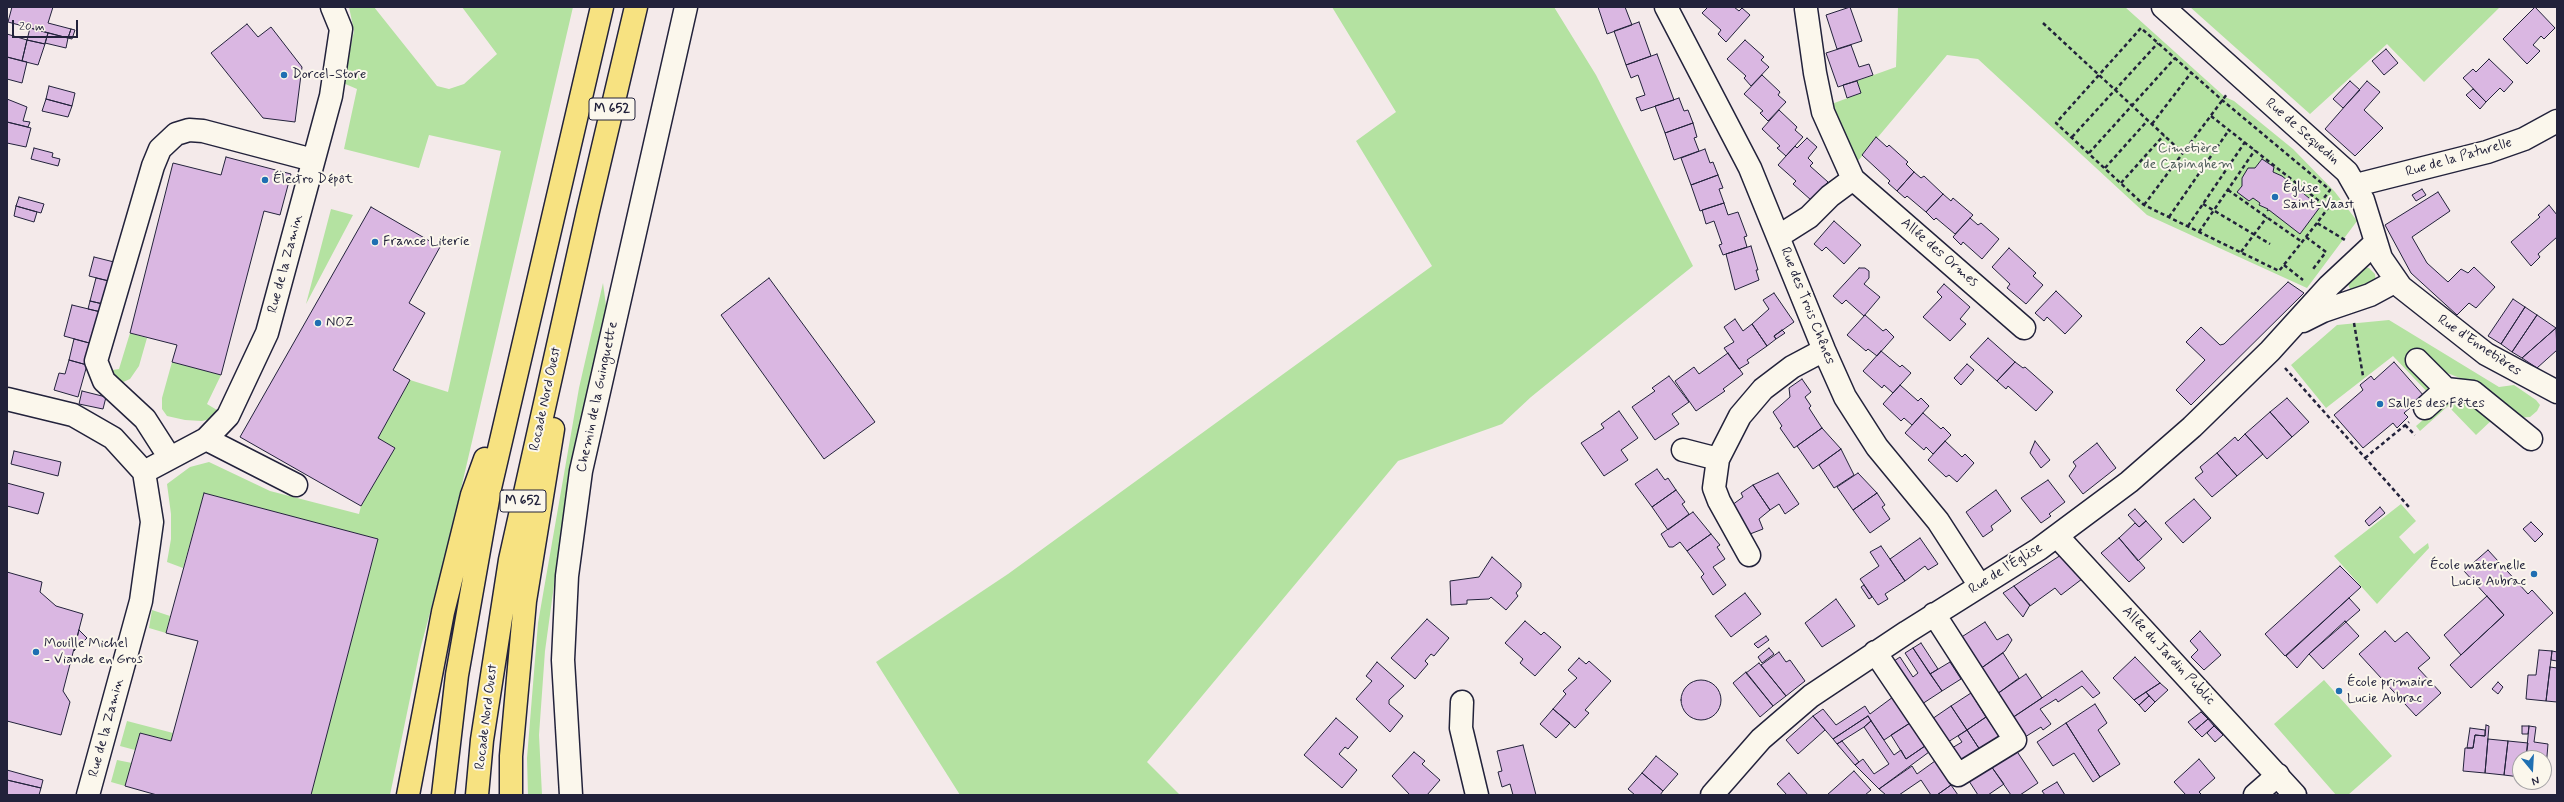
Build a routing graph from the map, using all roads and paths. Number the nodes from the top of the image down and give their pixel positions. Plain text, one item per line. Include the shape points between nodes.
1 (332, 7) edge
2 (602, 7) edge
3 (636, 7) edge
4 (686, 7) edge
5 (1666, 7) edge
6 (2163, 7) edge
7 (1806, 9) dead end
8 (2043, 24) dead end
9 (2158, 43) junction
10 (2174, 58) junction
11 (2192, 73) junction
12 (2099, 75) junction
13 (2241, 78) junction
14 (2116, 90) junction
15 (2222, 100) junction
16 (2132, 105) junction
17 (2211, 116) junction
18 (2148, 120) junction
19 (2557, 120) edge
20 (2152, 124) junction
21 (2229, 130) junction
22 (2164, 135) junction
23 (2072, 137) junction
24 (2245, 142) junction
25 (2255, 150) junction
26 (2090, 153) junction
27 (2183, 153) junction
28 (313, 160) junction
29 (2105, 168) junction
30 (1853, 179) junction
31 (2121, 183) junction
32 (2356, 185) junction
33 (2228, 190) junction
34 (2321, 202) junction
35 (2203, 204) junction
36 (2144, 205) junction
37 (2214, 210) junction
38 (588, 211) junction
39 (2169, 217) junction
40 (2267, 217) junction
41 (2317, 223) junction
42 (2188, 226) junction
43 (2199, 232) junction
44 (2254, 235) junction
45 (1779, 236) junction
46 (2306, 237) junction
47 (2374, 238) junction
48 (2302, 242) junction
49 (2270, 244) dead end
50 (2241, 252) junction
51 (2284, 265) junction
52 (2401, 287) junction
53 (2350, 303) junction
54 (2024, 328) dead end
55 (2291, 330) junction
56 (1824, 350) junction
57 (2270, 351) junction
58 (2417, 360) dead end
59 (2364, 376) dead end
60 (2446, 389) junction
61 (2557, 392) edge
62 (511, 393) junction
63 (7, 399) edge
64 (2425, 408) joint
65 (2405, 425) junction
66 (2416, 435) dead end
67 (206, 439) junction
68 (2531, 439) dead end
69 (1683, 450) dead end
70 (170, 458) junction
71 (2366, 458) junction
72 (1718, 459) junction
73 (144, 472) junction
74 (296, 485) dead end
75 (2409, 507) dead end
76 (2058, 536) junction
77 (1749, 555) dead end
78 (1980, 586) junction
79 (1934, 614) junction
80 (1875, 652) junction
81 (1462, 702) dead end
82 (2278, 775) junction
83 (88, 795) edge
84 (408, 795) edge
85 (443, 795) edge
86 (477, 795) edge
87 (511, 795) edge
88 (571, 795) edge
89 (1477, 795) edge
90 (1712, 795) edge
91 (2255, 795) edge
92 (2295, 795) edge

1 - 28 street, Rue de la Zamin via 340,30 340,44 331,96
2 - 62 highway, M 652
3 - 38 highway, Rocade Nord Ouest / M 652
4 - 88 street, Chemin de la Guinguette via 581,471 568,576 563,660
5 - 45 street, Rue des Trois Chênes via 1744,154
6 - 13 street, Rue de Sequedin
7 - 30 street, Allée des Ormes via 1814,73 1823,112
8 - 12 path
9 - 10 path
9 - 12 path via 2141,28
9 - 14 path
10 - 11 path
10 - 16 path
11 - 15 path
11 - 20 path
12 - 14 path
12 - 23 path via 2056,123
13 - 15 path
13 - 32 street, Rue de Sequedin via 2340,164
14 - 16 path
14 - 23 path
15 - 17 path
15 - 34 path via 2330,190
16 - 18 path
16 - 26 path
17 - 21 path
17 - 27 path
18 - 20 path
18 - 29 path
19 - 32 street, Rue de la Paturelle via 2524,139 2487,152
20 - 22 path
21 - 24 path
21 - 39 path
22 - 27 path
22 - 31 path
23 - 26 path
24 - 25 path
24 - 35 path
25 - 33 path
25 - 34 path
26 - 29 path
27 - 36 path
28 - 67 street, Rue de la Zamin via 267,333 228,416
28 - 70 street via 203,131 189,130 176,134 160,149 96,361 104,381 145,419
29 - 31 path
30 - 45 street via 1830,196 1804,221
30 - 54 street, Allée des Ormes
31 - 36 path
32 - 47 street, Rue de Sequedin
33 - 37 path
33 - 40 path
34 - 41 path via 2328,208
35 - 37 path
35 - 42 path
36 - 39 path
37 - 43 path
37 - 44 path
38 - 86 highway, Rocade Nord Ouest / M 652 via 510,560 484,726
38 - 87 highway via 525,601 512,741
39 - 42 path
40 - 44 path
40 - 48 path
41 - 46 path
41 - 47 path via 2343,240
42 - 43 path
43 - 50 path
44 - 49 path
44 - 50 path
45 - 56 street, Rue des Trois Chênes
46 - 48 path
46 - 51 path via 2326,252 2303,281
47 - 52 street, Rue d'Ennetières via 2385,267
47 - 55 street
48 - 51 path
50 - 51 path via 2279,271
52 - 53 street via 2378,292
52 - 61 street, Rue d'Ennetières via 2486,354
53 - 55 street via 2323,311
53 - 59 path
55 - 57 street, Rue de l'Église
56 - 72 street via 1792,367 1763,389 1740,416
56 - 78 street, Rue des Trois Chênes via 1854,412 1877,447 1926,504
57 - 71 path
57 - 76 street, Rue de l'Église via 2151,464
58 - 60 street
60 - 64 street
60 - 68 street via 2473,392
62 - 84 highway via 464,523 429,678
62 - 85 highway, M 652 via 490,488 464,633
63 - 73 street via 73,415 113,438
64 - 65 path
65 - 66 path
65 - 71 path
67 - 70 street, Rue de la Zamin
67 - 74 street
69 - 72 street
70 - 73 street, Rue de la Zamin
71 - 75 path
72 - 77 street via 1714,488 1718,501
73 - 83 street, Rue de la Zamin via 152,522 141,601
76 - 78 street, Rue de l'Église
76 - 82 street, Allée du Jardin Public
78 - 79 street, Rue de l'Église
79 - 80 street, Rue de l'Église
79 - 80 street via 2015,740 1958,775
80 - 90 street, Rue de l'Église via 1811,696 1777,724
81 - 89 street via 1461,728
82 - 91 street
82 - 92 street, Allée du Jardin Public

